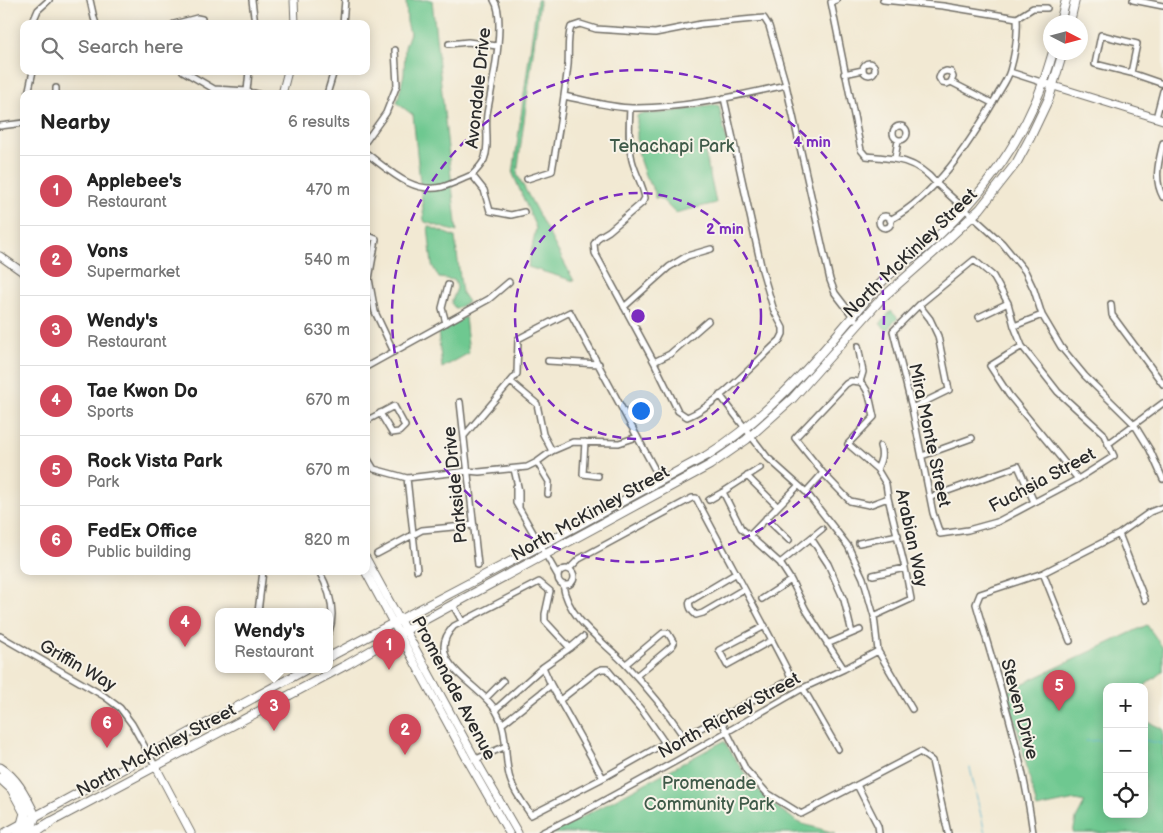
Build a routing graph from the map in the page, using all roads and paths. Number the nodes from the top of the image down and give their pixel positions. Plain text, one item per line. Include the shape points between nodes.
1 (49, 0) edge
2 (90, 0) edge
3 (252, 0) edge
4 (294, 0) edge
5 (345, 0) edge
6 (494, 0) edge
7 (883, 0) edge
8 (1066, 0) edge
9 (1075, 0) edge
10 (1133, 0) edge
11 (833, 1) edge
12 (1163, 6) edge
13 (1047, 8) dead end
14 (1062, 15) edge
15 (1072, 15) edge
16 (1017, 18) junction
17 (34, 20) edge
18 (95, 20) edge
19 (189, 20) edge
20 (202, 20) edge
21 (254, 20) edge
22 (295, 20) edge
23 (343, 20) edge
24 (449, 44) dead end
25 (497, 46) junction
26 (395, 50) dead end
27 (1051, 60) edge
28 (1061, 60) edge
29 (863, 70) dead end
30 (1010, 72) junction
31 (1131, 73) junction
32 (844, 74) junction
33 (32, 75) edge
34 (193, 75) edge
35 (249, 75) edge
36 (287, 75) edge
37 (333, 75) edge
38 (951, 82) dead end
39 (1044, 83) junction
40 (1163, 84) edge
41 (786, 85) junction
42 (1054, 86) junction
43 (29, 90) edge
44 (230, 90) edge
45 (246, 90) edge
46 (283, 90) edge
47 (328, 90) edge
48 (1163, 91) edge
49 (564, 96) junction
50 (724, 98) junction
51 (992, 104) junction
52 (630, 108) junction
53 (1159, 119) edge
54 (20, 124) edge
55 (0, 126) edge
56 (370, 136) edge
57 (898, 140) dead end
58 (1163, 143) edge
59 (1162, 154) edge
60 (370, 156) edge
61 (894, 158) junction
62 (472, 176) junction
63 (527, 179) dead end
64 (936, 183) junction
65 (1163, 197) edge
66 (966, 209) junction
67 (524, 212) dead end
68 (973, 216) junction
69 (890, 220) dead end
70 (370, 237) edge
71 (711, 249) dead end
72 (0, 256) edge
73 (20, 271) edge
74 (370, 273) edge
75 (509, 282) dead end
76 (370, 284) edge
77 (448, 285) dead end
78 (1008, 304) junction
79 (1111, 304) dead end
80 (919, 305) junction
81 (624, 307) junction
82 (1042, 314) junction
83 (979, 317) dead end
84 (856, 320) junction
85 (708, 321) dead end
86 (446, 323) junction
87 (1014, 326) junction
88 (858, 346) dead end
89 (1022, 346) junction
90 (394, 352) junction
91 (548, 362) dead end
92 (654, 362) junction
93 (598, 364) junction
94 (370, 365) edge
95 (511, 382) junction
96 (860, 382) junction
97 (1163, 384) edge
98 (720, 395) junction
99 (460, 402) dead end
100 (1163, 402) edge
101 (912, 408) junction
102 (380, 414) junction
103 (370, 419) edge
104 (1134, 424) junction
105 (746, 428) junction
106 (464, 436) junction
107 (752, 436) junction
108 (637, 437) junction
109 (972, 438) dead end
110 (585, 442) junction
111 (1108, 444) junction
112 (880, 446) dead end
113 (552, 451) junction
114 (922, 456) junction
115 (537, 462) junction
116 (370, 463) edge
117 (654, 468) dead end
118 (760, 468) dead end
119 (514, 469) junction
120 (877, 470) junction
121 (468, 471) junction
122 (823, 473) junction
123 (598, 476) dead end
124 (747, 476) junction
125 (407, 478) junction
126 (1078, 479) junction
127 (1163, 480) edge
128 (798, 486) junction
129 (723, 492) junction
130 (806, 492) junction
131 (548, 494) dead end
132 (931, 497) junction
133 (888, 498) junction
134 (709, 500) dead end
135 (1034, 502) junction
136 (777, 506) junction
137 (1163, 507) edge
138 (766, 518) junction
139 (474, 525) junction
140 (822, 528) dead end
141 (414, 534) junction
142 (940, 534) joint
143 (1120, 534) junction
144 (750, 535) junction
145 (898, 535) junction
146 (811, 538) junction
147 (789, 540) dead end
148 (859, 543) dead end
149 (540, 546) junction
150 (377, 554) dead end
151 (545, 555) junction
152 (780, 563) junction
153 (478, 565) dead end
154 (370, 566) edge
155 (905, 568) junction
156 (569, 569) junction
157 (417, 570) dead end
158 (1044, 573) junction
159 (735, 574) junction
160 (263, 575) edge
161 (321, 575) edge
162 (368, 575) edge
163 (874, 575) dead end
164 (558, 576) junction
165 (791, 580) junction
166 (563, 585) junction
167 (744, 589) junction
168 (762, 599) dead end
169 (1146, 600) dead end
170 (453, 605) junction
171 (258, 608) edge
172 (330, 608) edge
173 (874, 616) junction
174 (462, 621) junction
175 (397, 622) junction
176 (765, 626) junction
177 (860, 630) dead end
178 (403, 632) junction
179 (852, 633) junction
180 (0, 636) edge
181 (583, 636) dead end
182 (772, 640) junction
183 (1070, 641) dead end
184 (827, 644) junction
185 (570, 648) junction
186 (878, 651) junction
187 (333, 655) edge
188 (626, 664) junction
189 (543, 667) junction
190 (844, 670) junction
191 (333, 672) edge
192 (299, 673) edge
193 (331, 673) edge
194 (636, 676) junction
195 (503, 681) dead end
196 (551, 685) junction
197 (803, 688) junction
198 (486, 698) junction
199 (560, 700) junction
200 (496, 709) junction
201 (912, 709) dead end
202 (720, 718) junction
203 (502, 724) junction
204 (727, 732) junction
205 (506, 746) junction
206 (838, 749) dead end
207 (149, 754) junction
208 (472, 761) junction
209 (156, 767) junction
210 (0, 768) edge
211 (0, 778) edge
212 (603, 778) junction
213 (857, 785) junction
214 (35, 816) junction
215 (51, 822) junction
216 (22, 824) junction
217 (5, 833) edge
218 (17, 833) edge
219 (30, 833) edge
220 (35, 833) edge
221 (191, 833) edge
222 (509, 833) edge
223 (518, 833) edge
224 (541, 833) edge
225 (879, 833) edge
226 (948, 833) edge
227 (1032, 833) edge

1 - 17 street via 38,10
2 - 18 street
3 - 21 street
4 - 22 main road
5 - 23 street
6 - 25 street, Avondale Drive via 500,24
7 - 16 street
8 - 14 main road
9 - 15 main road
10 - 12 street
11 - 32 street
13 - 16 street via 1033,8
16 - 30 street
19 - 20 street
24 - 25 street via 468,42
25 - 62 street, Avondale Drive via 487,116 486,150 483,162
26 - 56 street via 397,85 386,114
27 - 39 main road, North McKinley Street
28 - 42 main road, North McKinley Street
29 - 32 street
30 - 39 street
30 - 51 street
31 - 31 street via 1137,44 1101,35 1095,64
31 - 40 street
32 - 61 street via 860,150 866,156
33 - 43 street
34 - 44 street via 214,89
35 - 45 street
36 - 46 main road
37 - 47 street
38 - 51 street
39 - 42 main road
39 - 66 main road, North McKinley Street via 1008,156
41 - 49 street via 764,18 701,24 655,33 596,29 580,24 572,27 568,34 570,48
41 - 50 street
41 - 84 street via 830,280 835,293
42 - 53 main road
42 - 68 main road, North McKinley Street via 1017,162
48 - 53 street
49 - 52 street
49 - 63 street via 552,171
50 - 52 street via 664,107
50 - 98 street via 762,270 783,334
51 - 64 street via 972,139
52 - 81 street via 631,158 645,198 594,244 595,253
54 - 55 street
57 - 61 street
58 - 59 street
59 - 65 street via 1156,173
60 - 62 street via 406,182 420,188 442,187
61 - 64 street via 918,166
62 - 67 street via 484,190 490,211 511,215
64 - 66 street
64 - 69 street via 918,201
66 - 68 street
66 - 84 main road, North McKinley Street via 881,282
68 - 82 street via 1026,271
68 - 84 main road, North McKinley Street
70 - 74 street via 376,239
71 - 81 street via 688,256 669,267
72 - 73 main road
75 - 86 street via 489,299
76 - 90 street via 375,312
77 - 86 street via 442,308
78 - 80 street via 993,276 974,260
78 - 83 street
78 - 87 street
79 - 97 street via 1112,315
80 - 101 street, Mira Monte Street via 893,332
80 - 101 street via 938,336 949,390
81 - 92 street
82 - 87 street
82 - 104 street via 1061,347
84 - 105 main road, North McKinley Street
84 - 107 main road, North McKinley Street via 793,398
85 - 92 street via 670,354
86 - 90 street
87 - 89 street
88 - 96 street via 863,372
89 - 111 street via 1058,392 1103,433
89 - 126 street via 990,366 1009,395
90 - 94 street
91 - 93 street
92 - 98 street via 678,411 687,417
93 - 95 street via 570,312 518,339 517,374
93 - 108 street
95 - 106 street
95 - 113 street via 537,404 543,434
96 - 120 street, Arabian Way via 866,387 874,418 848,444
96 - 122 street via 846,384 795,438
98 - 105 street
99 - 106 street, Parkside Drive
100 - 104 street
101 - 114 street, Mira Monte Street
102 - 102 street via 394,406 405,426 392,433
102 - 103 street
104 - 111 street
104 - 127 street
105 - 107 street
105 - 149 main road, North McKinley Street via 706,456
106 - 121 street, Parkside Drive
107 - 128 street via 767,457
107 - 151 main road, North McKinley Street via 710,465
108 - 110 street via 619,443
108 - 117 street
109 - 114 street
110 - 113 street via 573,442
110 - 123 street via 583,474
111 - 126 street, Fuchsia Street via 1114,456
112 - 120 street via 882,454
113 - 115 street
114 - 132 street, Mira Monte Street
115 - 119 street
115 - 131 street via 549,482
116 - 125 street via 374,470
118 - 124 street
119 - 121 street
119 - 149 street via 516,503
120 - 133 street, Arabian Way via 886,484
121 - 125 street
121 - 139 street, Parkside Drive
122 - 130 street
122 - 133 street via 850,501 869,505
124 - 129 street
124 - 136 street
125 - 141 street
126 - 135 street, Fuchsia Street
128 - 130 street
128 - 136 street
129 - 134 street
129 - 144 street via 741,528
130 - 173 street via 848,546 863,578
132 - 135 street via 1018,466
132 - 142 street, Mira Monte Street
133 - 145 street, Arabian Way
135 - 142 street, Fuchsia Street via 997,522
136 - 138 street
137 - 143 street via 1150,512
138 - 144 street
138 - 147 street
139 - 141 street via 422,530
139 - 153 street, Parkside Drive
140 - 146 street
141 - 150 street
141 - 157 street
143 - 158 street
143 - 169 street
144 - 152 street
145 - 148 street
145 - 155 street, Arabian Way
146 - 152 street
146 - 179 street via 828,564 844,600
149 - 151 street
149 - 175 main road, North McKinley Street
151 - 164 street
151 - 170 main road, North McKinley Street
152 - 165 street
154 - 175 main road, Promenade Avenue
155 - 163 street
155 - 173 street, Arabian Way via 911,599
156 - 159 street via 579,559 696,498
156 - 164 street via 561,570
156 - 166 street via 574,572 574,580
158 - 183 street
158 - 227 street, Steven Drive via 980,594 976,604 1018,750
159 - 167 street
159 - 167 street via 690,601 693,613 703,613
160 - 171 street
161 - 172 street via 330,597
162 - 175 main road, Promenade Avenue
164 - 166 street
165 - 168 street
165 - 184 street
166 - 188 street via 576,614 597,639
167 - 176 street
170 - 174 street
170 - 178 main road, North McKinley Street
173 - 186 street
174 - 185 street via 539,582 550,591 544,614 546,621
174 - 198 street via 447,636 446,656 452,667
175 - 178 main road, Promenade Avenue
175 - 187 main road, North McKinley Street
176 - 182 street
176 - 182 street via 719,650 727,665
177 - 179 street
178 - 191 main road, North McKinley Street
178 - 208 main road, Promenade Avenue
179 - 184 street
180 - 207 street, Griffin Way via 120,708
181 - 185 street
182 - 202 street via 792,679
184 - 190 street
185 - 189 street
186 - 190 street, North Richey Street
186 - 201 street
188 - 194 street
188 - 194 street via 663,633 672,637 672,646
189 - 196 street
189 - 200 street
190 - 197 street, North Richey Street
192 - 207 main road, North McKinley Street
193 - 209 main road, North McKinley Street
194 - 202 street via 684,737
195 - 198 street
196 - 199 street
196 - 203 street
197 - 204 street, North Richey Street
197 - 206 street
198 - 200 street
199 - 212 street
199 - 212 street via 596,671 608,669 665,743
200 - 203 street
202 - 204 street
203 - 205 street
204 - 213 street via 746,770 767,793 801,814
204 - 224 street, North Richey Street
205 - 208 street
205 - 212 street via 509,776 531,815
207 - 209 street, Griffin Way
207 - 214 main road, North McKinley Street
208 - 222 main road, Promenade Avenue
208 - 223 main road, Promenade Avenue
209 - 215 main road, North McKinley Street
209 - 221 main road, Griffin Way
210 - 214 highway via 18,784
211 - 216 highway via 12,789 25,813
213 - 225 street
213 - 226 street via 921,753 932,761
214 - 216 main road, North McKinley Street
214 - 218 highway via 32,825
215 - 219 main road, North McKinley Street
215 - 220 highway
216 - 217 main road, North McKinley Street

